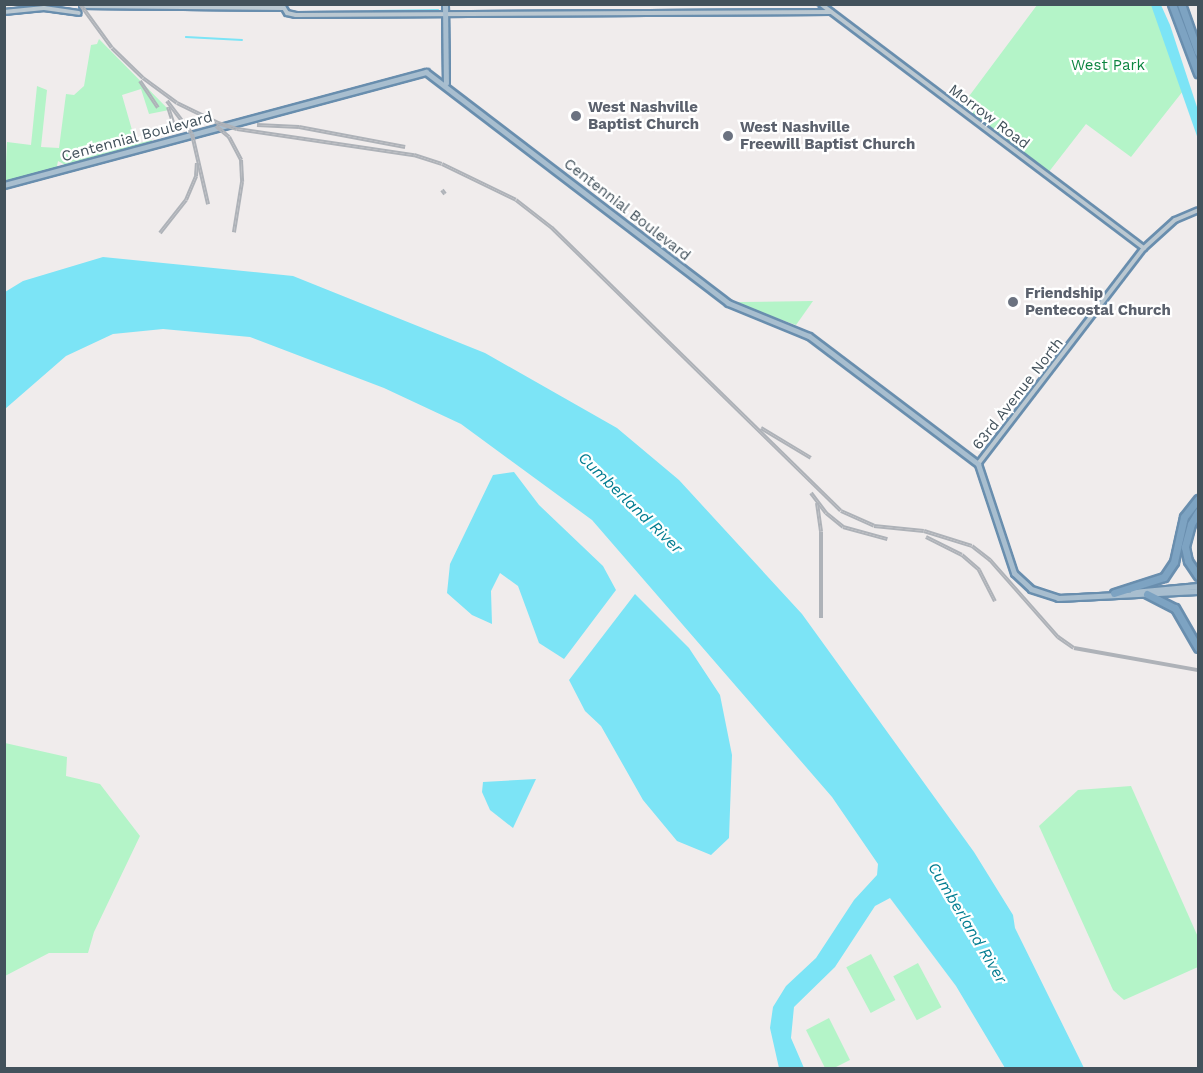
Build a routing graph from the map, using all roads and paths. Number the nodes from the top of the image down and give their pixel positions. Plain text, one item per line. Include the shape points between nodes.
1 (445, 4) edge
2 (821, 4) edge
3 (1172, 4) edge
4 (1181, 4) edge
5 (82, 6) edge
6 (4, 12) edge
7 (831, 12) junction
8 (79, 13) dead end
9 (446, 14) junction
10 (1198, 52) edge
11 (1198, 73) edge
12 (446, 83) junction
13 (4, 184) edge
14 (1198, 210) edge
15 (1144, 248) junction
16 (978, 464) junction
17 (1198, 499) edge
18 (1198, 512) edge
19 (1198, 576) edge
20 (1198, 586) edge
21 (1198, 591) edge
22 (1114, 593) junction
23 (1147, 594) junction
24 (1080, 597) junction
25 (1198, 648) edge

1 - 9 main road
2 - 7 street, Morrow Road
3 - 11 highway
4 - 10 highway
5 - 9 street via 284,8 296,15
6 - 8 street via 44,8
7 - 9 street
7 - 15 street, Morrow Road
9 - 12 main road
12 - 13 main road, Centennial Boulevard via 426,72 409,73
12 - 16 main road, Centennial Boulevard via 728,303 808,336
14 - 15 street, 63rd Avenue North via 1173,221
15 - 16 street, 63rd Avenue North
16 - 24 main road via 1019,579 1050,598
17 - 22 highway via 1184,517 1174,562 1164,577
18 - 19 highway via 1185,547
20 - 22 main road
21 - 23 main road
22 - 24 main road
23 - 24 main road
23 - 25 highway via 1175,608

